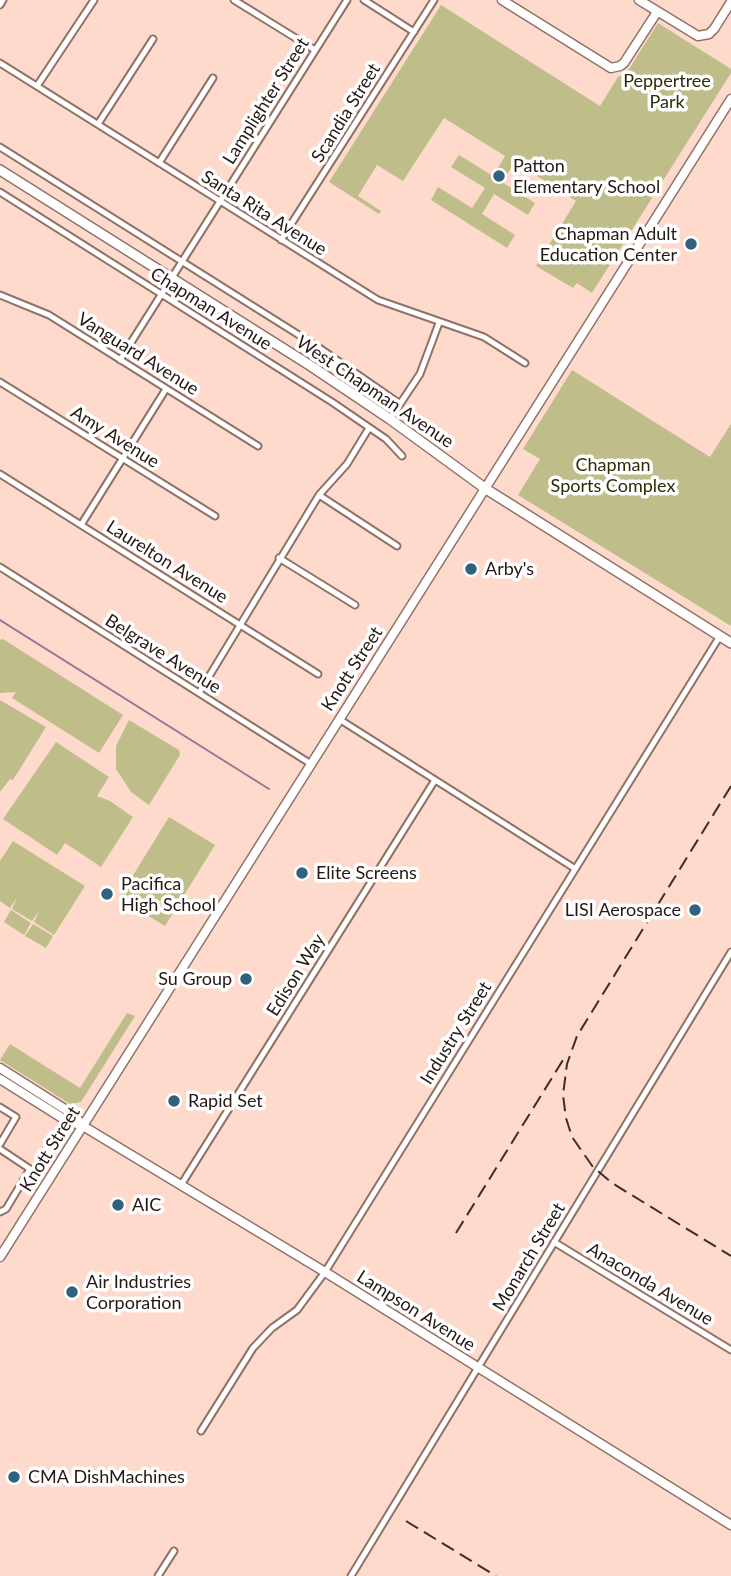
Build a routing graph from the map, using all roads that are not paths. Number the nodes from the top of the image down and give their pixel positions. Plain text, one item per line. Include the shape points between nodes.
1 (3, 0) edge
2 (94, 0) edge
3 (234, 0) edge
4 (347, 0) edge
5 (364, 0) edge
6 (435, 0) edge
7 (502, 0) edge
8 (639, 0) edge
9 (731, 2) edge
10 (0, 5) edge
11 (657, 12) junction
12 (414, 32) junction
13 (152, 39) dead end
14 (315, 50) junction
15 (0, 63) edge
16 (213, 78) dead end
17 (37, 86) junction
18 (731, 99) edge
19 (98, 124) junction
20 (0, 147) edge
21 (159, 163) junction
22 (0, 170) edge
23 (0, 192) edge
24 (220, 201) junction
25 (281, 240) junction
26 (182, 262) junction
27 (172, 278) junction
28 (161, 294) junction
29 (0, 295) edge
30 (439, 323) junction
31 (120, 360) junction
32 (525, 363) dead end
33 (0, 382) edge
34 (166, 388) junction
35 (400, 404) junction
36 (390, 419) junction
37 (369, 428) junction
38 (258, 446) dead end
39 (402, 456) dead end
40 (122, 458) junction
41 (0, 474) edge
42 (486, 489) junction
43 (318, 495) junction
44 (215, 516) dead end
45 (81, 525) junction
46 (397, 546) dead end
47 (279, 558) junction
48 (0, 567) edge
49 (355, 605) dead end
50 (240, 624) junction
51 (720, 636) junction
52 (731, 643) edge
53 (318, 674) dead end
54 (200, 693) junction
55 (339, 719) junction
56 (311, 764) junction
57 (435, 780) junction
58 (574, 868) junction
59 (731, 953) edge
60 (0, 1068) edge
61 (3, 1081) edge
62 (0, 1107) edge
63 (83, 1126) junction
64 (0, 1147) edge
65 (181, 1185) junction
66 (0, 1212) edge
67 (554, 1242) junction
68 (0, 1257) edge
69 (325, 1272) junction
70 (731, 1350) edge
71 (479, 1369) junction
72 (201, 1432) dead end
73 (731, 1525) edge
74 (174, 1551) dead end
75 (158, 1576) edge
76 (351, 1576) edge

1 - 10 street
2 - 17 street
3 - 14 street
4 - 14 street, Lamplighter Street
5 - 12 street
6 - 12 street, Scandia Street
7 - 11 main road via 611,68 624,63
8 - 11 main road
9 - 11 main road via 704,36
12 - 25 street, Scandia Street
13 - 19 street
14 - 24 street, Lamplighter Street
15 - 17 street, Santa Rita Avenue
16 - 21 street
17 - 19 street, Santa Rita Avenue
18 - 42 main road, Knott Street
19 - 21 street, Santa Rita Avenue
20 - 26 street, Chapman Avenue
21 - 24 street, Santa Rita Avenue
22 - 27 main road, West Chapman Avenue
23 - 28 street, Chapman Avenue
24 - 25 street, Santa Rita Avenue
24 - 26 street, Lamplighter Street
25 - 30 street, Santa Rita Avenue via 377,300
26 - 27 street, Lamplighter Street
26 - 35 street, Chapman Avenue
27 - 28 street, Lamplighter Street
27 - 36 main road, West Chapman Avenue
28 - 31 street, Lamplighter Street
28 - 37 street, Chapman Avenue
29 - 31 street, Vanguard Avenue via 49,315
30 - 32 street, Santa Rita Avenue via 484,337
30 - 35 street via 420,374
31 - 34 street, Vanguard Avenue
33 - 40 street, Amy Avenue
34 - 38 street, Vanguard Avenue
34 - 40 street
35 - 36 street
36 - 42 main road, West Chapman Avenue
37 - 39 street, Chapman Avenue
37 - 43 street via 347,464
40 - 44 street, Amy Avenue
40 - 45 street
41 - 45 street, Laurelton Avenue
42 - 51 main road, West Chapman Avenue
42 - 55 main road, Knott Street
43 - 46 street
43 - 47 street
45 - 50 street, Laurelton Avenue
47 - 49 street
47 - 50 street
48 - 54 street, Belgrave Avenue
50 - 53 street, Laurelton Avenue
50 - 54 street
51 - 52 main road, West Chapman Avenue
51 - 58 street, Industry Street
54 - 56 street, Belgrave Avenue
55 - 56 main road, Knott Street
55 - 57 street
56 - 63 main road, Knott Street
57 - 58 street
57 - 65 street, Edison Way
58 - 69 street, Industry Street
59 - 67 street, Monarch Street
60 - 61 main road, Lampson Avenue
61 - 63 main road, Lampson Avenue via 71,1113
62 - 64 street via 16,1117
63 - 65 main road, Lampson Avenue
63 - 68 main road, Knott Street
64 - 66 street via 30,1169
65 - 69 main road, Lampson Avenue
67 - 70 street, Anaconda Avenue
67 - 71 street, Monarch Street
69 - 71 main road, Lampson Avenue
69 - 72 street, Industry Street via 297,1310 253,1349
71 - 73 main road, Lampson Avenue
71 - 76 street, Monarch Street
74 - 75 street

